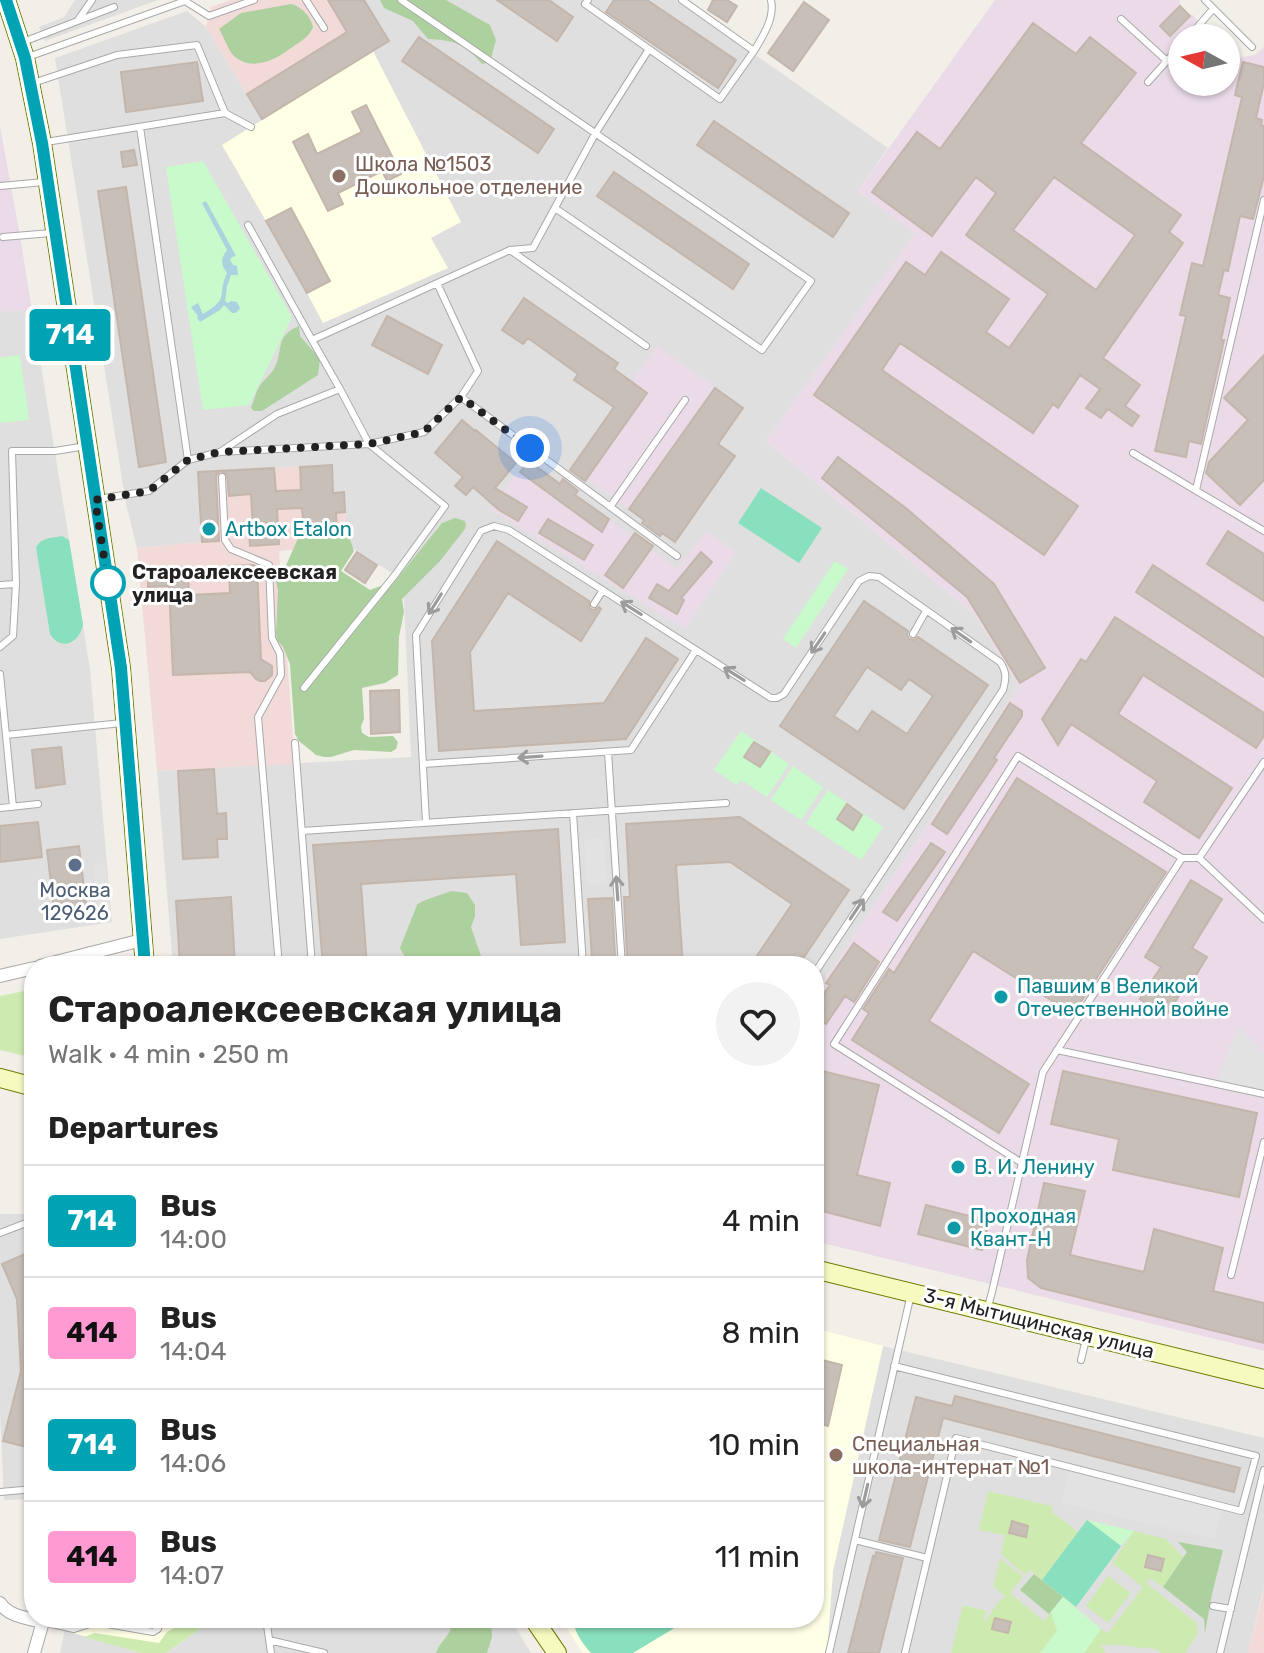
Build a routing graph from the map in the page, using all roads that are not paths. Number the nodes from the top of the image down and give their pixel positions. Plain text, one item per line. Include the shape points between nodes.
1 (6, 0) edge
2 (92, 0) edge
3 (254, 0) edge
4 (306, 0) edge
5 (401, 0) edge
6 (588, 0) edge
7 (682, 0) edge
8 (771, 0) edge
9 (1205, 0) edge
10 (114, 7) dead end
11 (1213, 9) junction
12 (1121, 19) dead end
13 (77, 22) junction
14 (1200, 24) edge
15 (324, 28) dead end
16 (1252, 47) dead end
17 (649, 49) junction
18 (22, 51) junction
19 (754, 51) junction
20 (1167, 61) joint
21 (1148, 82) dead end
22 (30, 84) junction
23 (225, 113) junction
24 (140, 127) junction
25 (251, 127) dead end
26 (595, 134) junction
27 (42, 143) junction
28 (48, 182) junction
29 (0, 186) edge
30 (1264, 200) edge
31 (555, 208) junction
32 (248, 225) dead end
33 (55, 232) junction
34 (3, 237) dead end
35 (510, 250) junction
36 (437, 283) junction
37 (312, 340) junction
38 (646, 346) dead end
39 (340, 389) junction
40 (461, 397) junction
41 (685, 400) dead end
42 (369, 444) junction
43 (87, 446) junction
44 (0, 448) edge
45 (12, 451) junction
46 (220, 452) junction
47 (1133, 453) dead end
48 (188, 460) junction
49 (222, 477) dead end
50 (1196, 490) junction
51 (95, 500) junction
52 (610, 507) junction
53 (1264, 531) edge
54 (677, 556) dead end
55 (16, 584) junction
56 (0, 585) edge
57 (603, 590) junction
58 (594, 604) dead end
59 (926, 611) junction
60 (913, 634) dead end
61 (0, 647) edge
62 (696, 650) junction
63 (0, 674) edge
64 (304, 688) dead end
65 (125, 723) junction
66 (6, 735) junction
67 (295, 743) dead end
68 (608, 752) junction
69 (1264, 762) edge
70 (423, 764) junction
71 (726, 803) dead end
72 (38, 804) dead end
73 (13, 807) junction
74 (0, 808) edge
75 (612, 810) junction
76 (573, 813) junction
77 (426, 822) junction
78 (302, 831) junction
79 (1182, 858) junction
80 (1199, 858) junction
81 (1264, 919) edge
82 (142, 940) junction
83 (90, 953) junction
84 (78, 956) edge
85 (94, 956) edge
86 (144, 956) edge
87 (278, 956) edge
88 (311, 956) edge
89 (582, 956) edge
90 (621, 956) edge
91 (824, 959) edge
92 (24, 970) edge
93 (0, 976) edge
94 (1057, 1050) junction
95 (0, 1078) edge
96 (24, 1084) edge
97 (1264, 1094) edge
98 (1264, 1142) edge
99 (1022, 1163) junction
100 (24, 1224) edge
101 (0, 1233) edge
102 (824, 1271) edge
103 (1231, 1275) dead end
104 (911, 1292) junction
105 (987, 1310) junction
106 (1087, 1335) junction
107 (1081, 1360) dead end
108 (894, 1366) junction
109 (1264, 1379) edge
110 (1264, 1470) edge
111 (24, 1490) edge
112 (0, 1492) edge
113 (855, 1540) junction
114 (927, 1558) junction
115 (0, 1603) edge
116 (1213, 1606) dead end
117 (1231, 1609) junction
118 (24, 1617) edge
119 (41, 1628) edge
120 (134, 1628) edge
121 (158, 1628) edge
122 (267, 1628) edge
123 (540, 1628) edge
124 (269, 1640) junction
125 (34, 1653) edge
126 (271, 1653) edge
127 (324, 1653) edge
128 (557, 1653) edge
129 (829, 1653) edge
130 (905, 1653) edge
131 (1220, 1653) edge

1 - 18 street
2 - 13 lane
3 - 18 lane via 209,16 185,1
4 - 15 lane
5 - 26 lane
6 - 17 lane via 585,4
7 - 19 lane
8 - 19 lane via 767,27
9 - 11 lane
10 - 13 lane
11 - 14 lane
11 - 16 lane
12 - 20 lane
13 - 18 lane
17 - 19 lane via 720,99
17 - 26 lane
18 - 22 street
20 - 21 lane
22 - 23 lane via 117,55 197,45
22 - 27 street
23 - 24 lane
23 - 25 lane
24 - 27 lane
24 - 48 lane
26 - 31 lane
26 - 31 lane via 811,281 762,350
27 - 28 street
28 - 29 lane
28 - 33 street
30 - 50 lane
31 - 35 lane via 533,248
32 - 37 lane
33 - 34 lane
33 - 43 street
35 - 36 lane
35 - 38 lane
36 - 37 lane
36 - 40 lane via 478,371
37 - 39 lane
39 - 42 lane
39 - 46 lane via 277,414
40 - 42 lane via 424,432
40 - 52 lane
41 - 52 lane
42 - 46 lane
42 - 64 lane via 445,506
43 - 45 lane
43 - 51 street
44 - 45 lane
45 - 55 lane
46 - 48 lane
47 - 50 lane
48 - 51 lane via 149,491
49 - 87 lane via 225,540 231,549 269,565 272,638 280,654 281,675 258,717
50 - 53 lane
51 - 65 street
52 - 54 lane
55 - 56 lane
55 - 61 lane via 13,636
57 - 58 lane
62 -> 57 lane
57 -> 70 lane via 509,530 494,526 481,531 416,635
59 - 60 lane
59 -> 62 lane via 879,577 864,578 777,698
91 -> 59 lane via 1003,690 1006,674 1000,662
62 - 68 lane via 633,748
63 - 66 lane
65 - 66 lane
65 - 82 street
66 - 73 lane
67 - 78 lane
68 -> 70 lane
68 - 75 lane
69 - 80 lane
70 - 77 lane
71 - 75 lane
72 - 73 lane
73 - 74 lane
75 - 76 lane
90 -> 75 lane
76 - 77 lane
76 - 89 lane
77 - 78 lane
78 - 88 lane
79 - 80 lane
79 - 94 lane
79 - 99 lane via 1018,756 834,1044
80 - 81 lane
82 - 83 street
82 - 86 street
83 - 84 street
83 - 85 street
92 - 93 street
94 - 97 lane
94 - 99 lane via 1043,1072
95 - 96 street
98 - 103 lane
99 - 105 lane
100 - 101 lane
102 - 104 street, 3-я Мытищинская улица
104 - 105 street, 3-я Мытищинская улица
104 - 108 lane
105 - 106 street, 3-я Мытищинская улица
106 - 107 lane
106 - 109 street, 3-я Мытищинская улица
108 -> 113 lane
108 - 114 lane via 1256,1456 1240,1511 956,1438
110 - 117 lane
111 - 112 lane
113 - 114 lane
113 - 129 lane
114 - 130 lane
115 - 118 street
116 - 117 lane
117 - 131 lane
119 - 125 street
120 - 121 lane
122 - 124 lane
123 - 128 street
124 - 126 lane
124 - 127 lane

